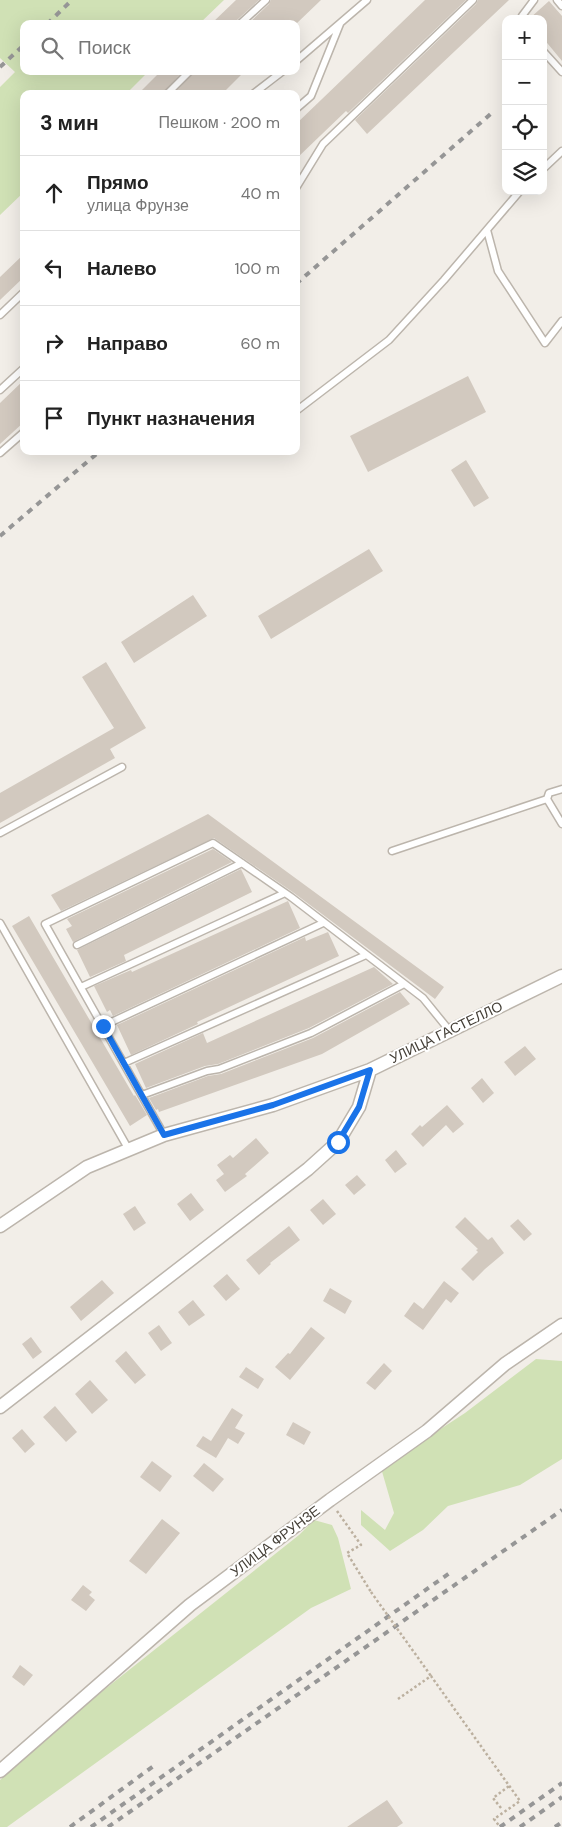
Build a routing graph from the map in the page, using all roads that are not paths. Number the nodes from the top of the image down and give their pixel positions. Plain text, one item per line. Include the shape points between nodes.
1 (266, 0) edge
2 (367, 0) edge
3 (473, 0) edge
4 (534, 0) edge
5 (557, 0) edge
6 (562, 6) edge
7 (523, 15) edge
8 (244, 20) edge
9 (340, 24) junction
10 (547, 56) edge
11 (300, 58) edge
12 (562, 72) edge
13 (186, 75) edge
14 (278, 75) edge
15 (170, 90) edge
16 (258, 90) edge
17 (300, 106) edge
18 (562, 151) edge
19 (547, 165) edge
20 (300, 181) edge
21 (517, 195) edge
22 (487, 230) junction
23 (20, 296) edge
24 (0, 315) edge
25 (562, 321) edge
26 (20, 372) edge
27 (0, 390) edge
28 (300, 408) edge
29 (20, 436) edge
30 (0, 453) edge
31 (122, 767) dead end
32 (562, 789) edge
33 (547, 799) junction
34 (562, 824) edge
35 (0, 833) edge
36 (392, 852) dead end
37 (242, 863) junction
38 (285, 893) junction
39 (0, 923) edge
40 (323, 923) junction
41 (77, 945) dead end
42 (366, 955) junction
43 (562, 976) edge
44 (404, 984) junction
45 (81, 987) junction
46 (103, 1026) junction
47 (449, 1030) junction
48 (124, 1062) junction
49 (370, 1070) junction
50 (142, 1095) junction
51 (164, 1135) junction
52 (129, 1151) junction
53 (0, 1226) edge
54 (562, 1325) edge
55 (0, 1407) edge
56 (0, 1772) edge

1 - 8 lane
2 - 9 lane
3 - 20 lane via 323,144
4 - 7 lane
5 - 6 lane
9 - 11 lane
9 - 17 lane via 311,96
10 - 12 lane
13 - 15 lane
14 - 16 lane
18 - 19 lane
21 - 22 lane
22 - 25 lane via 498,271 545,343
22 - 28 lane via 389,340
23 - 24 lane
26 - 27 lane
29 - 30 lane
31 - 35 lane
32 - 33 lane via 549,793
33 - 34 lane
33 - 36 lane
37 - 38 lane
37 - 41 lane
37 - 45 lane via 214,843 45,924
38 - 40 lane
38 - 45 lane
39 - 52 lane
40 - 42 lane
40 - 46 lane
42 - 44 lane
42 - 48 lane
43 - 47 street, УЛИЦА ГАСТЕЛЛО
44 - 47 lane via 423,998
44 - 50 lane via 311,1033
45 - 46 lane
46 - 48 lane
47 - 49 street, УЛИЦА ГАСТЕЛЛО
48 - 50 lane
49 - 51 street, УЛИЦА ГАСТЕЛЛО via 273,1105
49 - 55 street via 359,1107 338,1142 308,1169
50 - 51 lane
51 - 52 street, УЛИЦА ГАСТЕЛЛО
52 - 53 street, УЛИЦА ГАСТЕЛЛО via 87,1167
54 - 56 street, УЛИЦА ФРУНЗЕ via 505,1364 426,1431 190,1605

